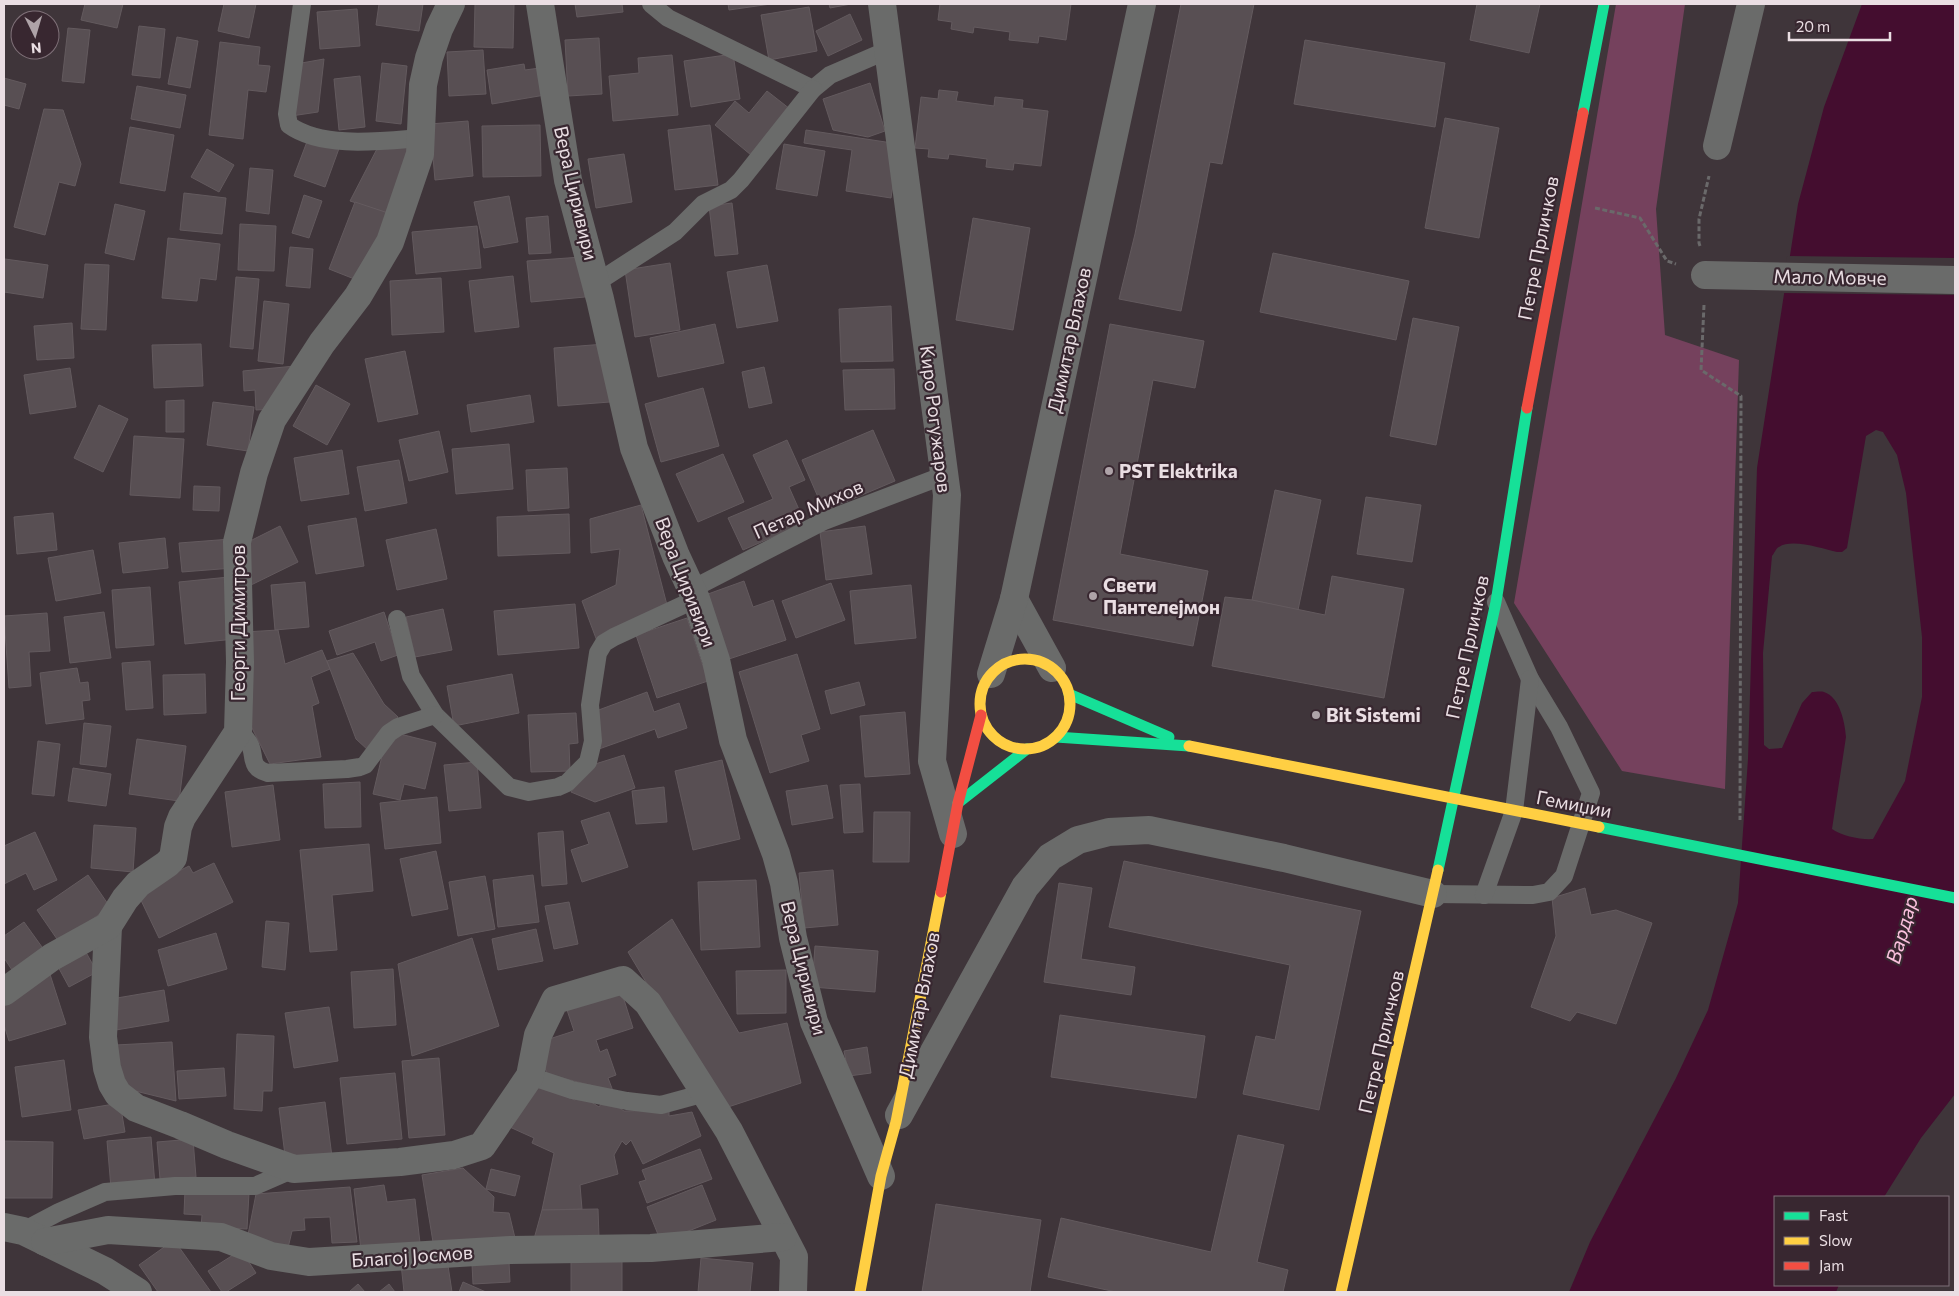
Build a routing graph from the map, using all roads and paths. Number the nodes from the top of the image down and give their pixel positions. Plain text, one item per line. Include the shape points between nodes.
1 (302, 4) edge
2 (451, 4) edge
3 (540, 4) edge
4 (651, 4) edge
5 (882, 4) edge
6 (1142, 4) edge
7 (1604, 4) edge
8 (1751, 4) edge
9 (888, 50) junction
10 (813, 89) junction
11 (420, 138) junction
12 (1716, 146) joint
13 (1564, 201) junction
14 (1705, 275) junction
15 (1955, 280) edge
16 (596, 283) junction
17 (944, 475) junction
18 (694, 594) junction
19 (1014, 599) junction
20 (1496, 602) junction
21 (397, 619) dead end
22 (1052, 668) junction
23 (991, 674) junction
24 (1530, 679) junction
25 (1069, 694) junction
26 (981, 714) junction
27 (435, 715) junction
28 (238, 732) junction
29 (1056, 737) junction
30 (1188, 745) junction
31 (1028, 749) junction
32 (958, 803) junction
33 (1740, 820) dead end
34 (953, 834) junction
35 (1433, 894) junction
36 (1484, 895) junction
37 (1955, 898) edge
38 (108, 926) junction
39 (4, 992) edge
40 (530, 1076) junction
41 (705, 1093) junction
42 (896, 1122) junction
43 (294, 1169) junction
44 (881, 1176) junction
45 (24, 1233) edge
46 (783, 1237) junction
47 (138, 1292) edge
48 (792, 1292) edge
49 (860, 1292) edge
50 (1340, 1292) edge

1 - 11 lane via 287,114 289,125 301,132 340,141
2 - 11 street, Георги Димитров via 429,58 423,85
3 - 16 street, Вера Циривири via 568,180
4 - 10 lane via 668,18
5 - 9 street, Киро Рогужаров
6 - 19 street, Димитар Влахов
7 - 13 main road, Петре Прличков
8 - 12 street
9 - 10 lane via 830,76
9 - 17 street, Киро Рогужаров
10 - 16 lane via 731,190 703,204 675,232
11 - 28 street, Георги Димитров via 420,154 390,242 358,296 322,343 272,420 254,473 237,542
12 - 14 path via 1699,219 1698,242 1705,256
13 - 14 path via 1640,218 1667,261
13 - 20 main road, Петре Прличков via 1532,374
14 - 15 street, Мало Мовче
14 - 33 path via 1701,370 1741,396
16 - 18 street, Вера Циривири via 634,448
17 - 18 lane, Петар Михов via 824,521
17 - 34 street, Киро Рогужаров via 947,495 932,761
18 - 27 lane, Петар Михов via 614,637 600,648 590,705 592,750 584,768 567,783 529,792 509,787
18 - 44 street, Вера Циривири via 716,660 733,740 776,854 814,1022
19 - 22 street
19 - 23 street, Димитар Влахов
20 - 24 lane
20 - 35 main road, Петре Прличков
21 - 27 lane, Петар Михов via 411,676
22 - 23 main road via 1037,661 1021,659 1005,664
22 - 25 main road via 1063,679
23 - 26 main road via 980,700
24 - 36 lane via 1514,811
24 - 36 lane via 1559,727 1591,792 1564,876 1549,892
25 - 29 main road via 1070,710
25 - 30 main road
26 - 31 main road via 987,729 998,740 1012,747
26 - 32 main road, Димитар Влахов
27 - 28 lane via 389,733 365,764 347,770 260,771 254,765 248,740
28 - 38 street via 182,817 173,858 138,884
29 - 30 main road
29 - 31 main road via 1043,746
30 - 37 main road, Гемиџии, bridge
31 - 32 main road
32 - 34 main road, Димитар Влахов
34 - 42 main road, Димитар Влахов
35 - 36 lane
35 - 42 street via 1148,830 1109,832 1078,840 1050,857 1025,887
35 - 50 main road, Петре Прличков
38 - 39 street via 52,957
38 - 43 street via 103,1037 107,1068 118,1094 136,1108
40 - 41 lane via 572,1090 661,1105
40 - 41 street via 538,1035 555,1000 623,980 648,1003
40 - 43 street via 482,1146 454,1155 400,1162
41 - 46 street via 729,1131
42 - 44 main road, Димитар Влахов
43 - 45 lane via 255,1186 175,1186 105,1192 59,1212
44 - 49 main road, Димитар Влахов
45 - 46 street, Благој Јосмов via 108,1230 220,1237 271,1256 308,1262 500,1250 650,1248
45 - 47 street via 105,1270
46 - 48 street via 794,1257

